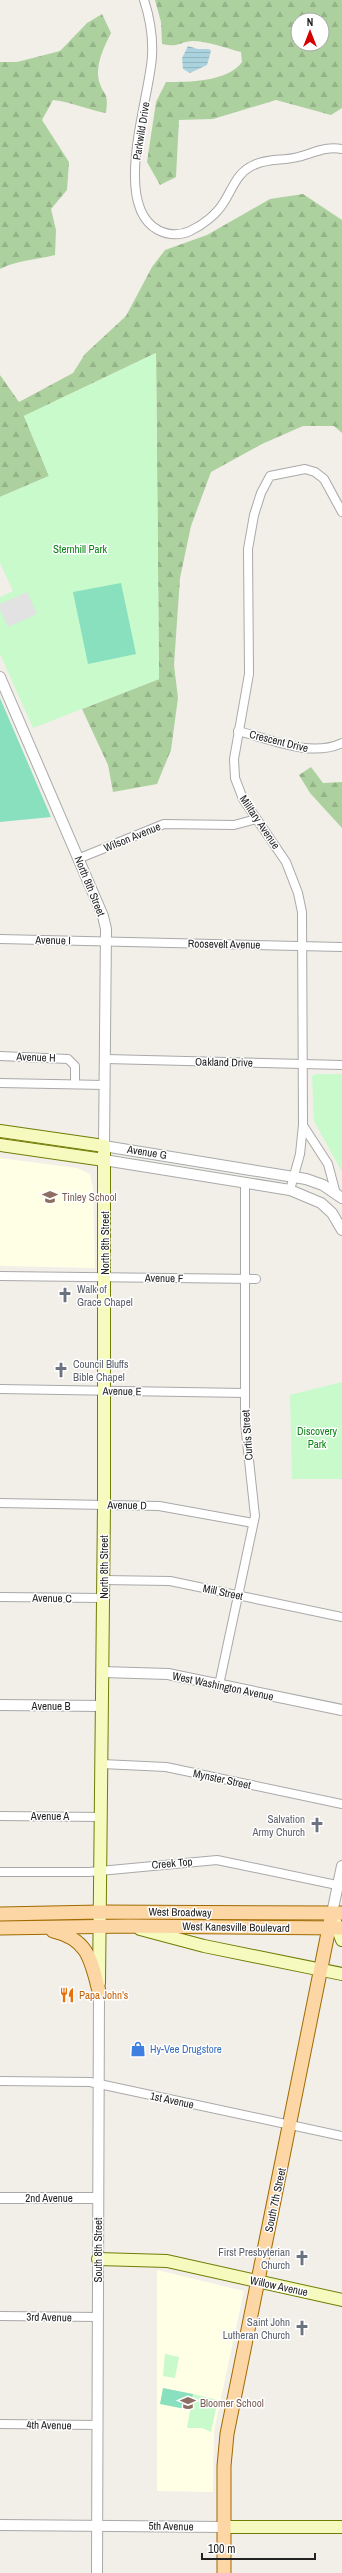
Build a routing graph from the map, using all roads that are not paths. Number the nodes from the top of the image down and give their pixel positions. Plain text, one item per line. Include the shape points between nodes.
1 (144, 0) edge
2 (342, 149) edge
3 (342, 512) edge
4 (0, 677) edge
5 (238, 731) junction
6 (342, 743) edge
7 (256, 819) junction
8 (80, 858) junction
9 (0, 939) edge
10 (106, 941) junction
11 (304, 946) junction
12 (342, 946) edge
13 (0, 1056) edge
14 (106, 1059) junction
15 (304, 1064) junction
16 (342, 1065) edge
17 (0, 1083) edge
18 (76, 1084) junction
19 (105, 1085) junction
20 (303, 1125) junction
21 (0, 1131) edge
22 (0, 1144) edge
23 (104, 1146) junction
24 (104, 1160) junction
25 (294, 1177) junction
26 (245, 1182) junction
27 (290, 1190) junction
28 (339, 1196) edge
29 (342, 1230) edge
30 (0, 1276) edge
31 (105, 1278) junction
32 (244, 1279) junction
33 (256, 1279) dead end
34 (0, 1389) edge
35 (104, 1391) junction
36 (245, 1393) junction
37 (0, 1503) edge
38 (104, 1505) junction
39 (253, 1523) junction
40 (104, 1580) junction
41 (237, 1595) junction
42 (0, 1597) edge
43 (103, 1598) junction
44 (342, 1617) edge
45 (103, 1672) junction
46 (219, 1685) junction
47 (0, 1705) edge
48 (102, 1706) junction
49 (342, 1710) edge
50 (102, 1764) junction
51 (342, 1804) edge
52 (0, 1816) edge
53 (101, 1817) junction
54 (342, 1866) edge
55 (100, 1871) junction
56 (0, 1872) edge
57 (340, 1886) edge
58 (100, 1912) junction
59 (337, 1913) edge
60 (0, 1914) edge
61 (99, 1926) junction
62 (129, 1926) junction
63 (0, 1928) edge
64 (37, 1928) junction
65 (338, 1931) edge
66 (321, 1970) junction
67 (342, 1974) edge
68 (99, 1991) junction
69 (0, 2081) edge
70 (98, 2084) junction
71 (290, 2125) junction
72 (342, 2136) edge
73 (0, 2198) edge
74 (98, 2198) junction
75 (98, 2259) junction
76 (258, 2282) junction
77 (342, 2300) edge
78 (0, 2316) edge
79 (98, 2318) junction
80 (0, 2424) edge
81 (98, 2425) junction
82 (0, 2525) edge
83 (97, 2526) junction
84 (224, 2527) junction
85 (342, 2528) edge
86 (96, 2573) edge
87 (224, 2573) edge

1 - 2 street, Parkwild Drive via 151,25 152,58 138,138 136,175 139,204 150,224 166,233 186,232 217,211 235,181 249,167 267,160 298,157 325,148
3 - 5 street, Military Avenue via 319,474 305,469 292,470 268,479 251,529 247,566 249,674
4 - 8 street, North 8th Street
5 - 6 street, Crescent Drive via 311,750
5 - 7 street, Military Avenue via 234,759 236,778 243,799
7 - 8 street, Wilson Avenue via 234,825 164,824
7 - 11 street, Military Avenue via 279,850 293,878 302,912
8 - 10 street, North 8th Street via 101,908
9 - 10 street, Avenue I
10 - 11 street, Roosevelt Avenue
10 - 14 street, North 8th Street
11 - 12 street, Roosevelt Avenue
11 - 15 street, Military Avenue
13 - 18 street, Avenue H via 68,1059 75,1066
14 - 15 street, Oakland Drive
14 - 19 street, North 8th Street
15 - 16 street, Oakland Drive
15 - 20 street, Military Avenue
17 - 18 street
18 - 19 street
19 - 23 street, North 8th Street
20 - 25 street, Military Avenue
20 - 28 street via 328,1164
21 - 23 main road, Avenue G
22 - 24 main road, Avenue G
23 - 24 main road, North 8th Street
23 - 25 street, Avenue G
24 - 26 street, Avenue G
24 - 31 main road, North 8th Street
25 - 27 street, Military Avenue
25 - 28 street, Avenue G via 314,1181
26 - 27 street, Avenue G
26 - 32 street, Curtis Street
27 - 29 street, Avenue G via 321,1203 332,1213
30 - 31 street, Avenue F
31 - 32 street, Avenue F
31 - 35 main road, North 8th Street
32 - 33 street, Avenue F
32 - 36 street, Curtis Street
34 - 35 street, Avenue E
35 - 36 street, Avenue E
35 - 38 main road, North 8th Street
36 - 39 street, Curtis Street via 246,1442 254,1508
37 - 38 street, Avenue D
38 - 39 street, Avenue D via 159,1506
38 - 40 main road, North 8th Street
39 - 41 street, Curtis Street
40 - 41 street, Mill Street via 170,1581
40 - 43 main road, North 8th Street
41 - 44 street, Mill Street
41 - 46 street, Curtis Street
42 - 43 street, Avenue C
43 - 45 main road, North 8th Street
45 - 46 street, West Washington Avenue via 168,1674
45 - 48 main road, North 8th Street
46 - 49 street, West Washington Avenue
47 - 48 street, Avenue B
48 - 50 main road, North 8th Street
50 - 51 street, Mynster Street via 166,1767
50 - 53 main road, North 8th Street
52 - 53 street, Avenue A
53 - 55 main road, North 8th Street
54 - 57 street
55 - 56 street, Creek Top
55 - 57 street, Creek Top via 217,1860
55 - 58 main road, North 8th Street
57 - 59 street
58 - 59 main road, West Broadway
58 - 60 main road, West Broadway
58 - 61 main road, North 8th Street
59 - 65 main road, South 7th Street
61 - 62 main road, West Broadway
61 - 64 main road, West Broadway
61 - 68 main road, South 8th Street
62 - 65 main road, West Kanesville Boulevard
62 - 66 main road, West Broadway via 204,1946
63 - 64 main road, West Broadway
64 - 68 main road via 63,1934 79,1942 87,1953
65 - 66 main road, South 7th Street
66 - 67 main road, West Broadway
66 - 71 main road, South 7th Street
68 - 70 street, South 8th Street
69 - 70 street, 1st Avenue
70 - 71 street, 1st Avenue
70 - 74 street, South 8th Street
71 - 72 street, 1st Avenue
71 - 76 main road, South 7th Street
73 - 74 street, 2nd Avenue
74 - 75 street, South 8th Street
75 - 76 main road, Willow Avenue via 167,2261
75 - 79 street, South 8th Street
76 - 77 main road, Willow Avenue
76 - 84 main road, South 7th Street via 226,2445
78 - 79 street, 3rd Avenue
79 - 81 street, South 8th Street
80 - 81 street, 4th Avenue
81 - 83 street, South 8th Street
82 - 83 street, 5th Avenue
83 - 84 street, 5th Avenue
83 - 86 street, South 8th Street
84 - 85 main road, 5th Avenue
84 - 87 main road, South 7th Street

